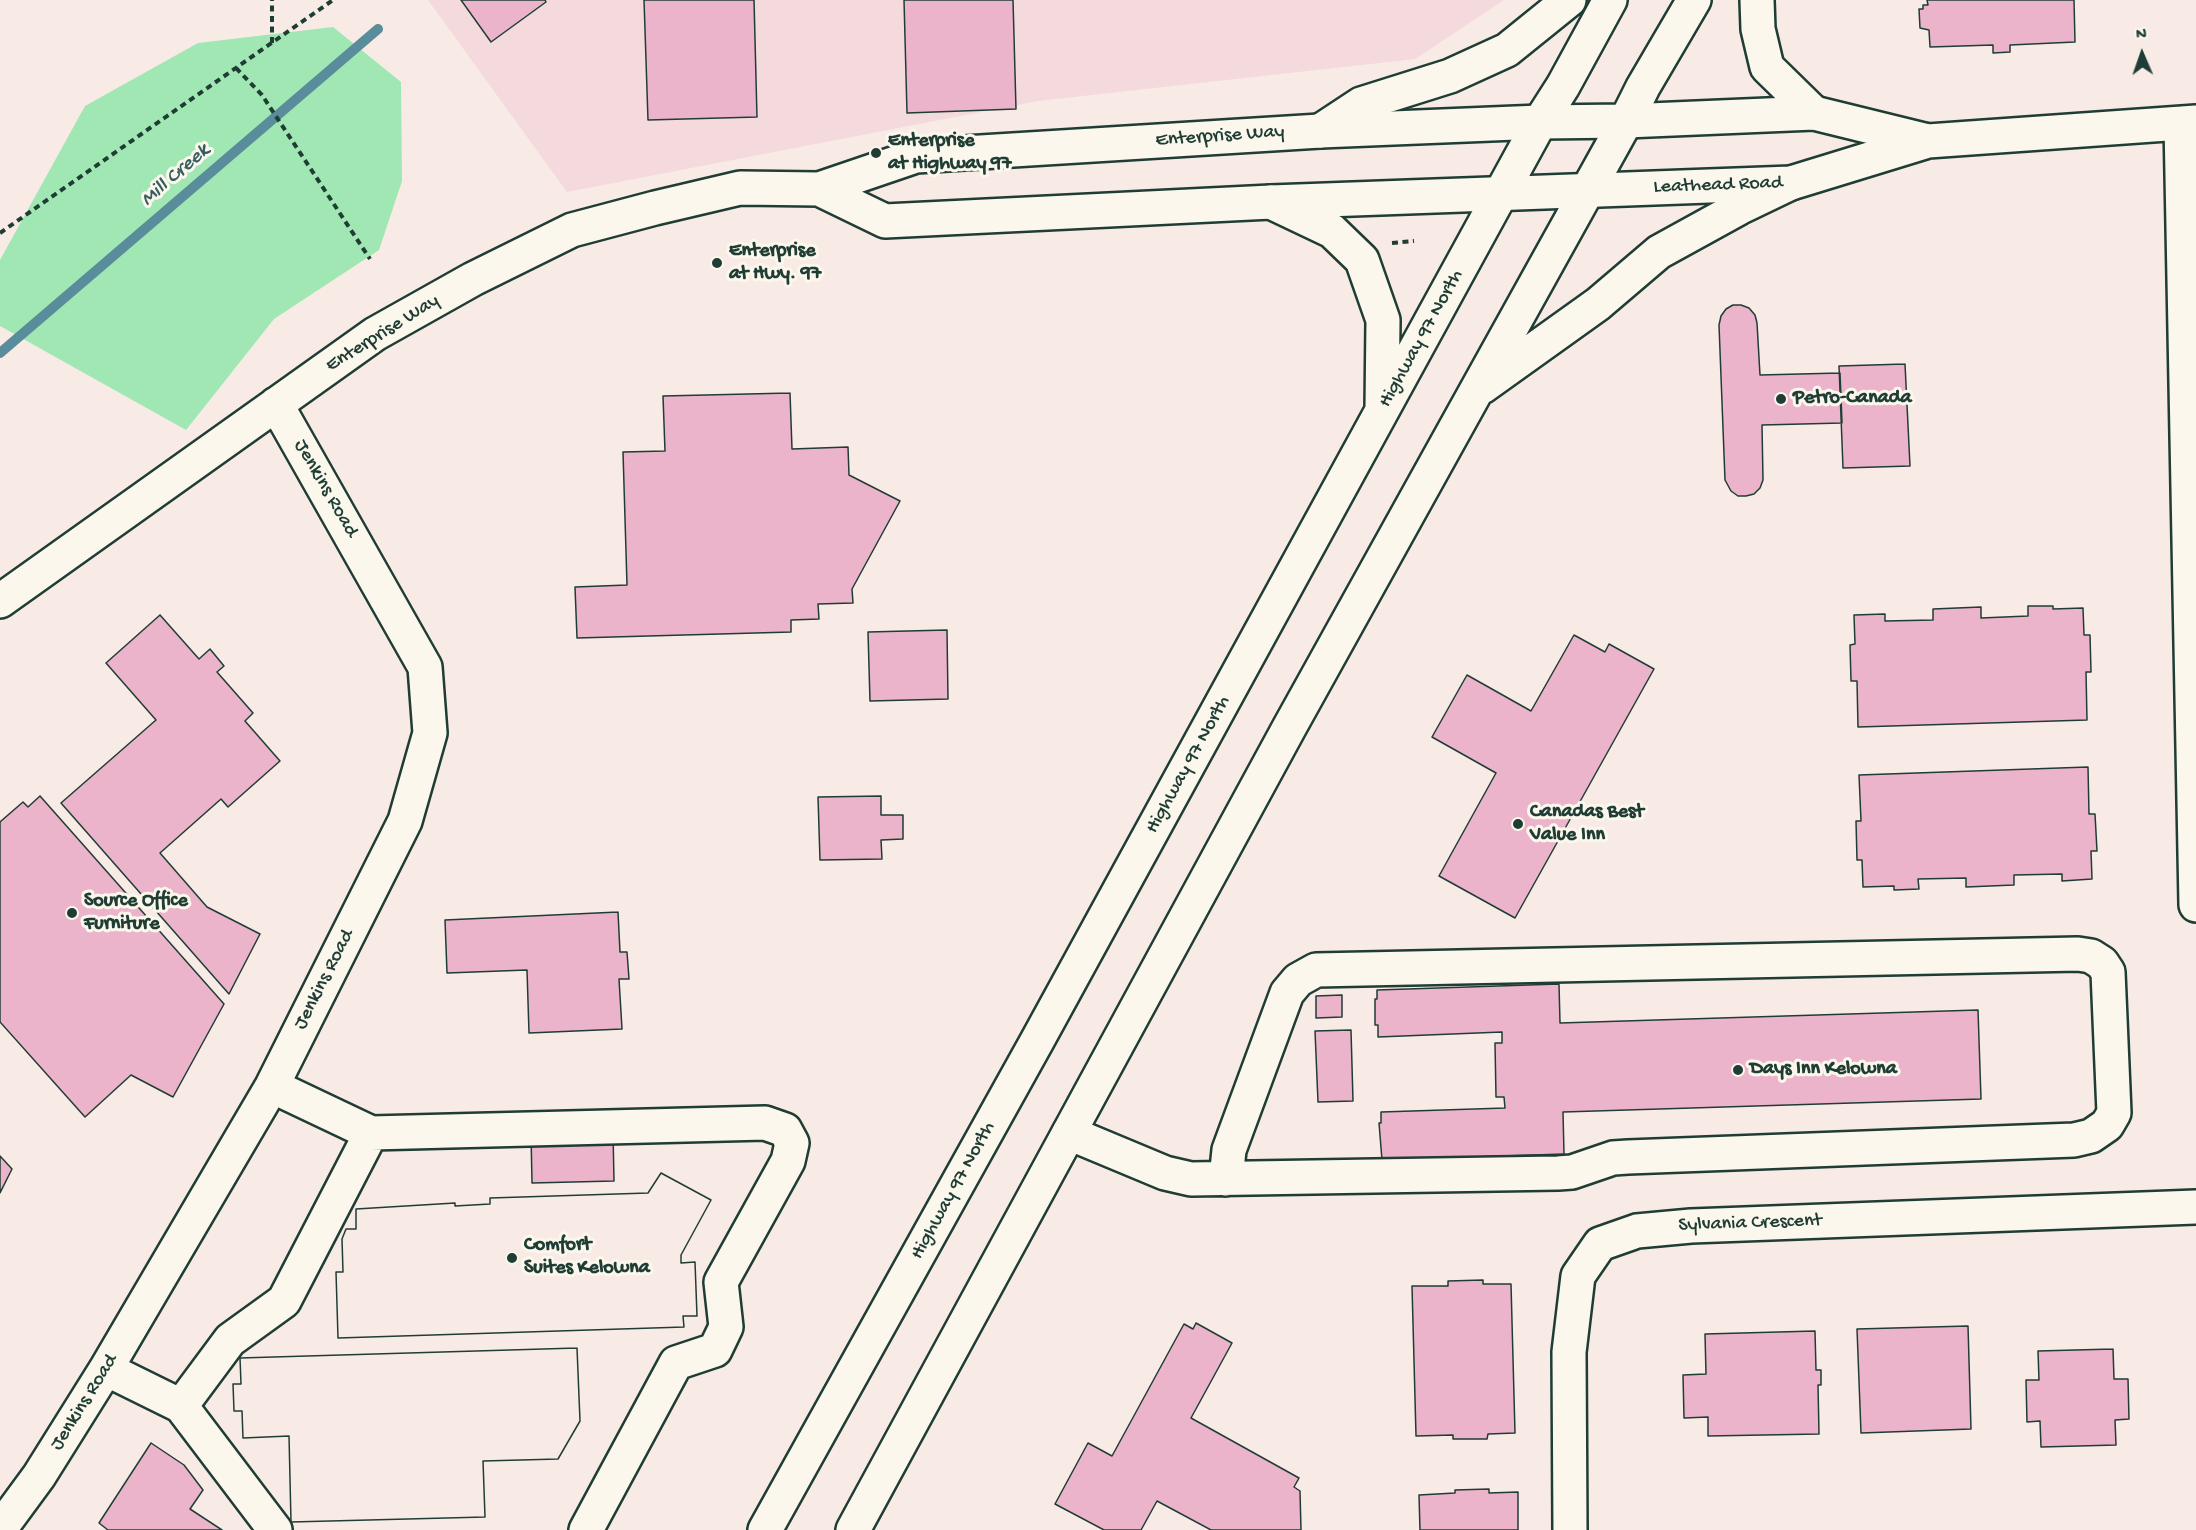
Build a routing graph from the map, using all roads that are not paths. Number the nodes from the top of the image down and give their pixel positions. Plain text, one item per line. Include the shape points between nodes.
1 (1569, 0) edge
2 (1610, 0) edge
3 (1694, 0) edge
4 (1757, 0) edge
5 (1815, 113) junction
6 (1626, 121) junction
7 (1540, 122) junction
8 (2188, 122) edge
9 (1320, 131) junction
10 (1928, 141) junction
11 (1791, 183) junction
12 (819, 189) junction
13 (1587, 191) junction
14 (1502, 193) junction
15 (1271, 202) junction
16 (1476, 391) junction
17 (276, 404) junction
18 (1382, 412) junction
19 (0, 602) edge
20 (2196, 905) edge
21 (272, 1086) junction
22 (371, 1133) junction
23 (1069, 1133) junction
24 (1226, 1179) junction
25 (2196, 1207) edge
26 (106, 1370) junction
27 (181, 1406) junction
28 (0, 1529) edge
29 (275, 1530) edge
30 (586, 1530) edge
31 (765, 1530) edge
32 (853, 1530) edge
33 (1570, 1530) edge

1 - 9 main road via 1507,50 1450,76 1361,104
2 - 7 main road, Highway 97 North
3 - 6 main road
4 - 5 main road via 1758,29 1767,67
5 - 6 main road, Leathead Road
5 - 10 main road, Leathead Road
6 - 7 main road, Enterprise Way
6 - 13 main road
7 - 9 main road, Enterprise Way
7 - 14 main road, Highway 97 North
8 - 10 main road, Leathead Road
8 - 20 main road
9 - 12 main road, Enterprise Way via 916,156
10 - 11 main road, Leathead Road
11 - 13 main road, Leathead Road
11 - 16 main road via 1659,252 1598,304
12 - 15 main road, Enterprise Way via 885,221
12 - 17 main road, Enterprise Way via 740,188 572,230 375,334
13 - 14 main road, Leathead Road
13 - 16 main road
14 - 15 main road, Enterprise Way
14 - 18 main road, Highway 97 North
15 - 18 main road via 1332,231 1362,260 1383,320
16 - 23 main road
17 - 19 main road, Enterprise Way
17 - 21 main road, Jenkins Road via 425,667 430,733 405,821
18 - 31 main road, Highway 97 North
21 - 22 main road
21 - 26 main road, Jenkins Road
22 - 27 main road via 284,1301 230,1340
22 - 30 main road via 765,1123 785,1130 792,1143 788,1161 721,1282 726,1327 715,1350 676,1363
23 - 24 main road via 1179,1178
23 - 32 main road
24 - 24 main road via 1558,1173 1628,1156 2074,1140 2091,1136 2107,1125 2114,1113 2108,972 2091,956 2078,954 1316,970 1298,980 1287,993 1229,1150
25 - 33 main road, Sylvania Crescent via 1691,1226 1637,1231 1600,1244 1578,1276 1569,1352
26 - 27 main road
26 - 28 main road, Jenkins Road via 39,1476
27 - 29 main road

